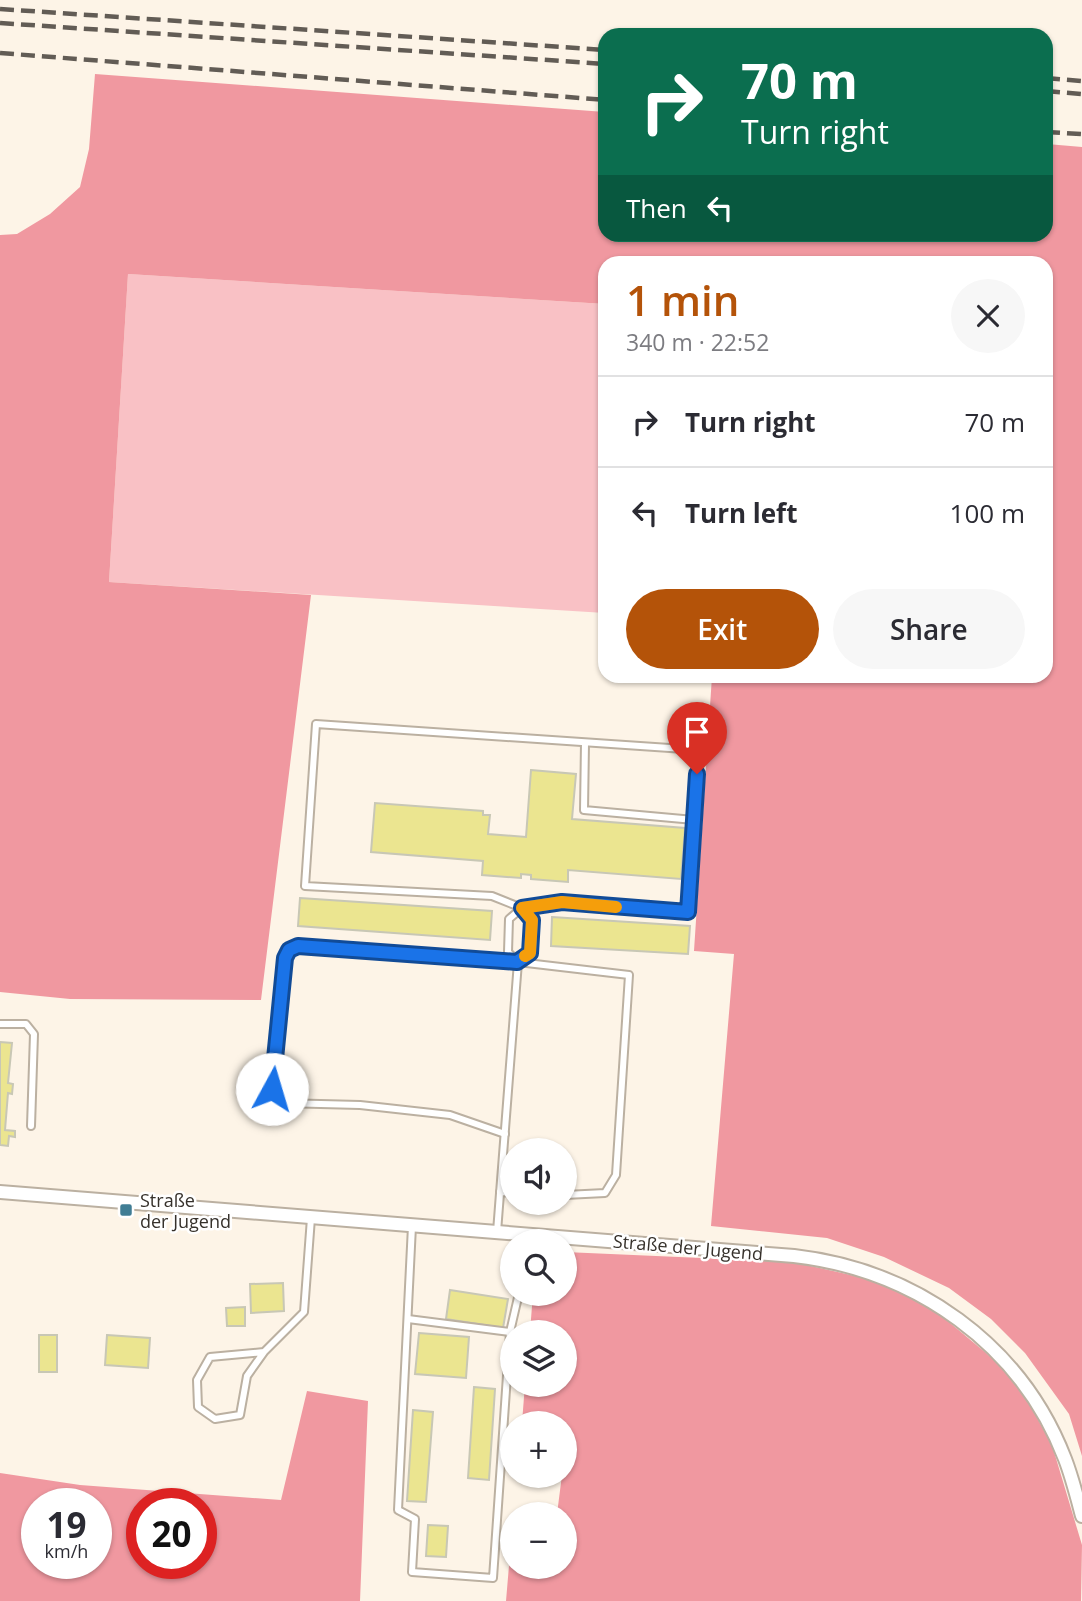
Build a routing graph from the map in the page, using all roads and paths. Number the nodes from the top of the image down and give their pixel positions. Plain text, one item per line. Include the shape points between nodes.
1 (585, 743) junction
2 (694, 820) junction
3 (522, 908) junction
4 (517, 962) junction
5 (0, 1024) edge
6 (31, 1126) dead end
7 (505, 1134) junction
8 (505, 1138) edge
9 (0, 1192) edge
10 (500, 1192) edge
11 (577, 1194) edge
12 (311, 1218) junction
13 (412, 1226) junction
14 (498, 1232) joint
15 (577, 1241) edge
16 (408, 1319) junction
17 (500, 1331) edge
18 (264, 1352) junction
19 (506, 1397) edge
20 (1082, 1516) edge

1 - 2 lane via 584,810
1 - 2 lane via 699,750
1 - 3 lane via 316,724 305,886 492,896
2 - 3 lane via 688,912 562,902
3 - 4 lane via 509,919 508,952
3 - 4 lane via 532,920 530,953
4 - 7 lane
4 - 7 lane via 298,946 289,950 272,1089 281,1102 450,1115
4 - 11 lane via 625,973 630,981 616,1175 605,1193
5 - 6 lane via 26,1024 34,1034
7 - 8 lane
9 - 12 street, Straße der Jugend
10 - 14 lane
12 - 13 street, Straße der Jugend
12 - 18 lane via 304,1312
13 - 14 street, Straße der Jugend
13 - 16 lane
15 - 20 street, Straße der Jugend via 820,1259 903,1285 979,1335 1028,1389 1062,1452
16 - 17 lane
16 - 19 lane via 398,1510 415,1519 412,1572 493,1578
18 - 18 lane via 210,1357 197,1380 198,1407 215,1419 240,1415 247,1376

